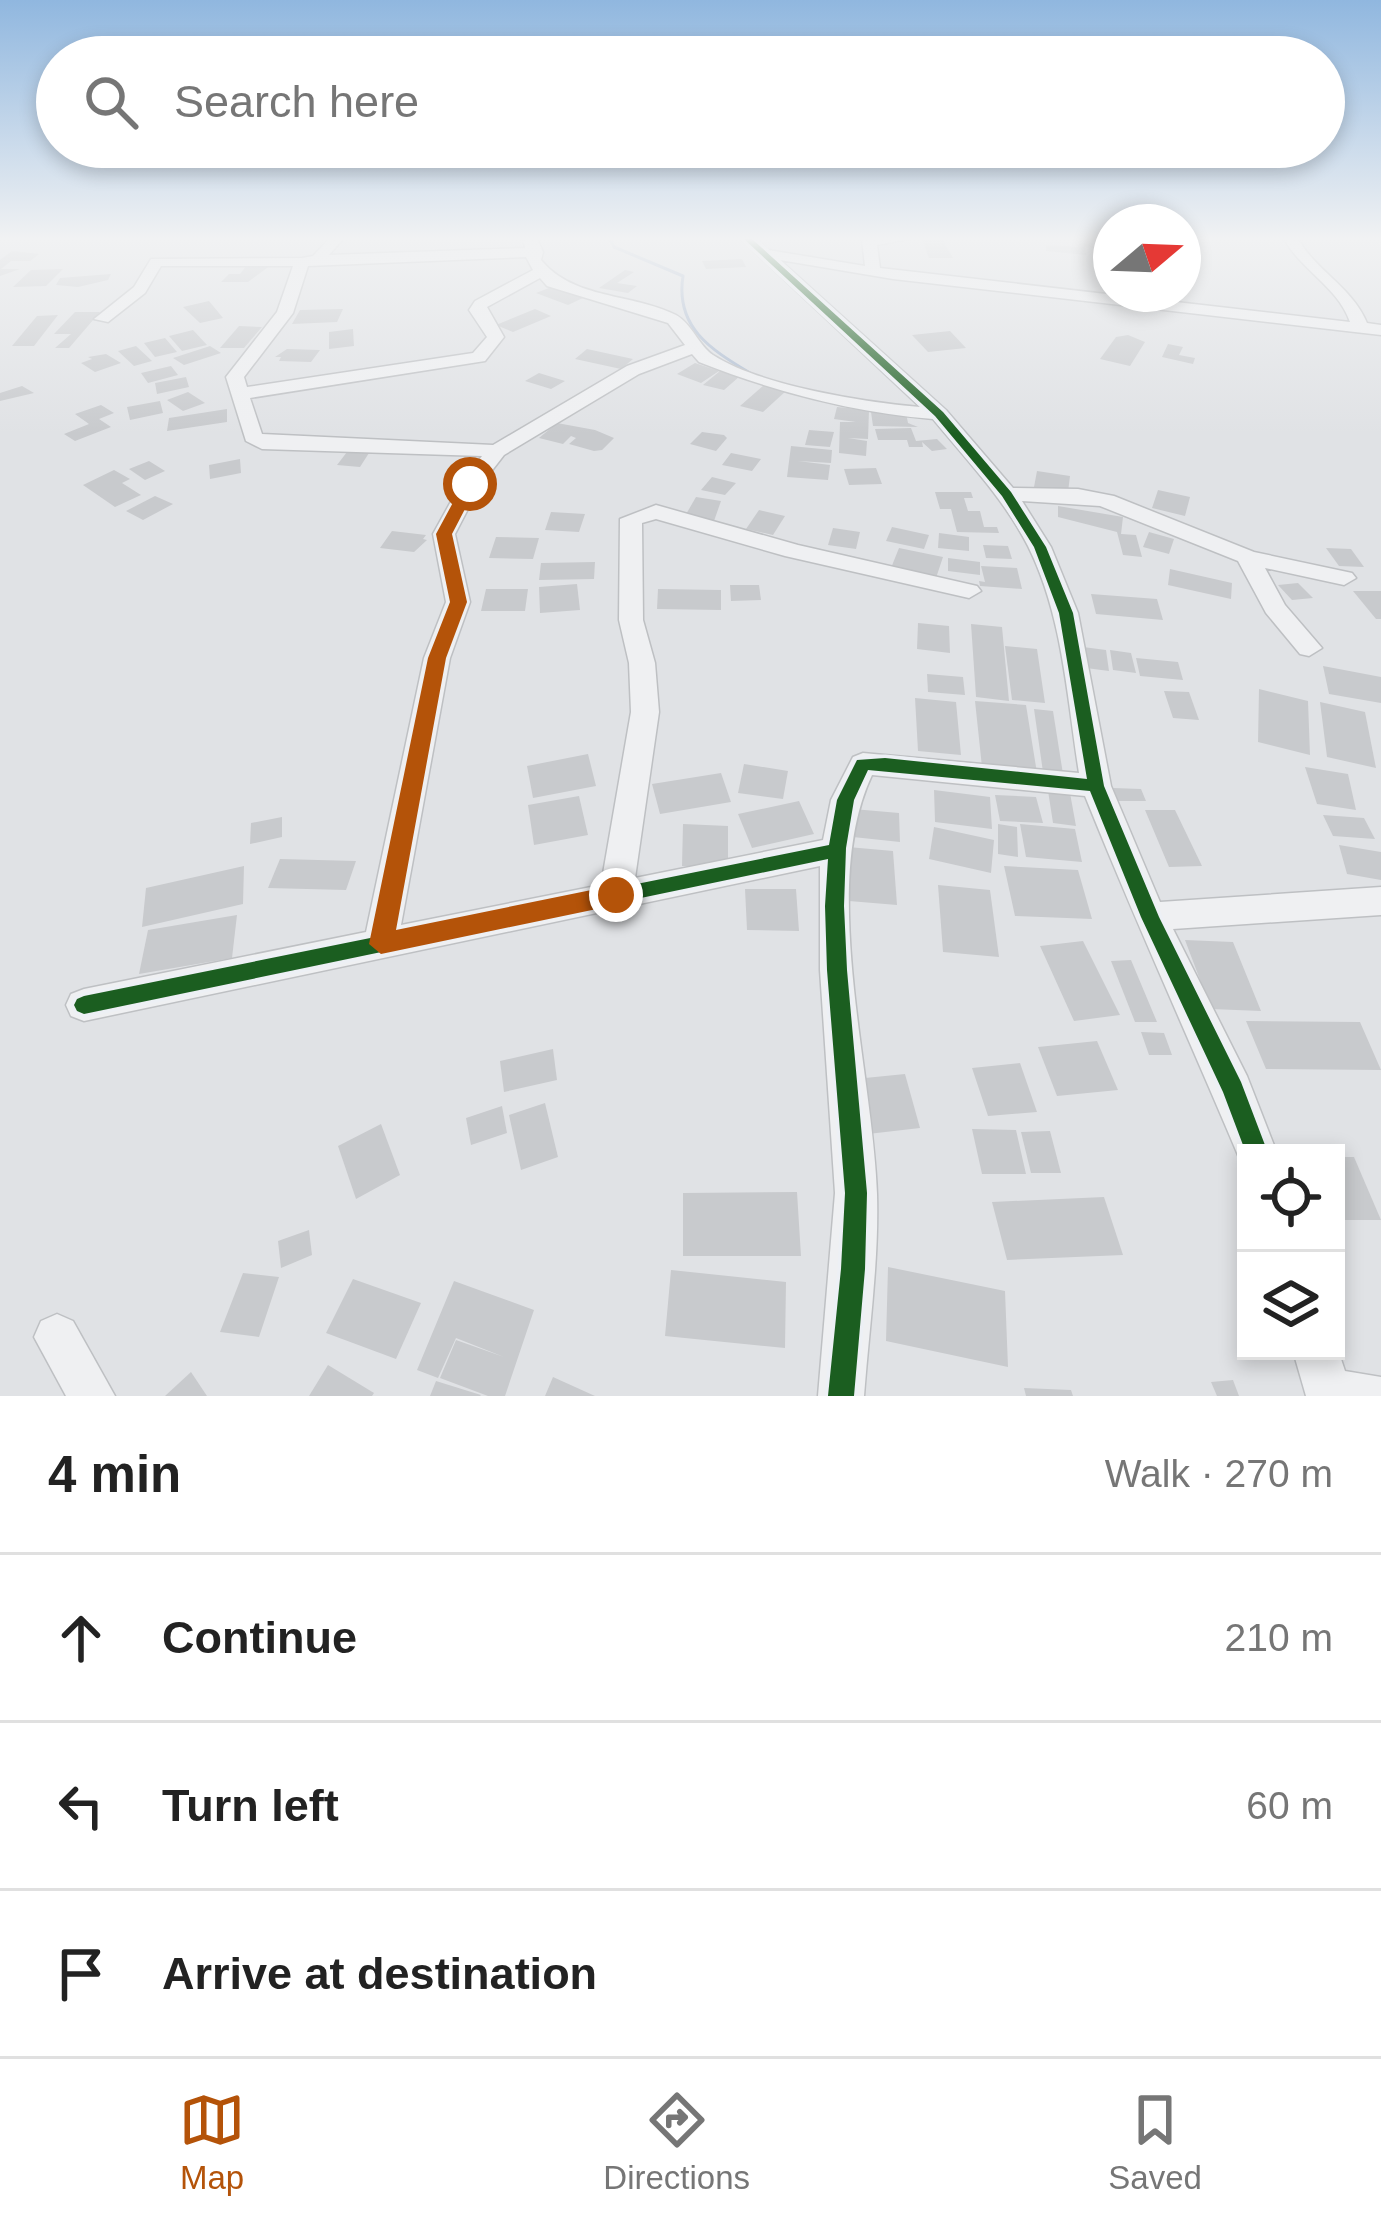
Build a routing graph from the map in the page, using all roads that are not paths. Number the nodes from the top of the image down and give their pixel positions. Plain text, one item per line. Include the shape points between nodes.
1 (121, 304) edge
2 (289, 304) edge
3 (482, 304) edge
4 (622, 304) edge
5 (818, 304) edge
6 (1153, 304) edge
7 (1352, 304) edge
8 (102, 319) dead end
9 (1360, 328) junction
10 (1381, 330) edge
11 (697, 346) junction
12 (240, 394) junction
13 (940, 414) junction
14 (497, 452) junction
15 (1007, 494) junction
16 (1247, 557) junction
17 (1344, 578) dead end
18 (969, 590) dead end
19 (1310, 648) dead end
20 (1096, 786) junction
21 (837, 850) junction
22 (616, 895) junction
23 (1381, 901) edge
24 (1150, 917) junction
25 (381, 944) junction
26 (84, 1005) dead end
27 (1254, 1144) edge
28 (57, 1337) dead end
29 (92, 1396) edge
30 (841, 1396) edge

1 - 8 street
2 - 12 street via 235,377
3 - 12 street via 477,310 496,337 478,357
4 - 11 street via 674,320
5 - 13 street
6 - 9 street
7 - 9 street
9 - 10 street
11 - 13 street via 705,358 771,385 862,407
11 - 14 street via 633,370
12 - 14 street via 262,443
13 - 15 street
14 - 25 street via 444,534 458,602 437,658
15 - 16 street via 1106,501
15 - 20 street via 1066,613
16 - 17 street
16 - 19 street via 1275,608
18 - 22 street via 656,512 631,519 631,620 645,712
20 - 21 street via 862,764 851,778
20 - 24 street
21 - 22 street
21 - 30 street via 856,1194
22 - 25 street
23 - 24 street
24 - 27 street
25 - 26 street
28 - 29 street

